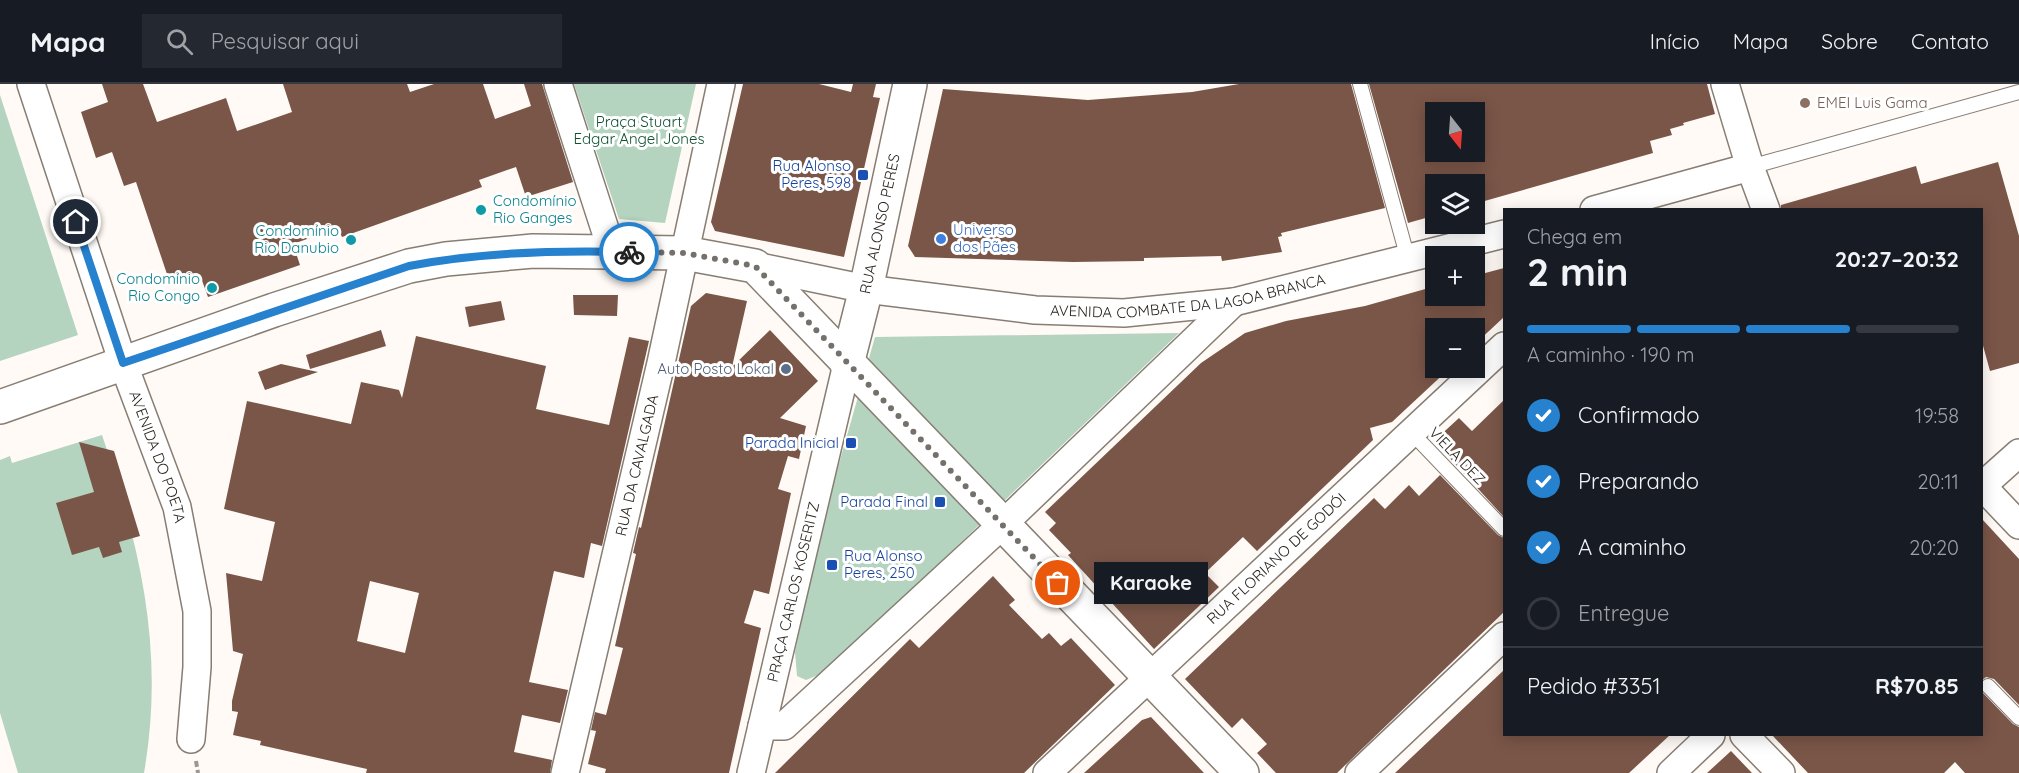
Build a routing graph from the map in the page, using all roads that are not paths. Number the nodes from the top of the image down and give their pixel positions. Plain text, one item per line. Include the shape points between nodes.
1 (31, 84) edge
2 (558, 84) edge
3 (720, 84) edge
4 (910, 84) edge
5 (1360, 84) edge
6 (1725, 84) edge
7 (2019, 92) edge
8 (1750, 168) junction
9 (1675, 188) junction
10 (1601, 208) edge
11 (1654, 208) edge
12 (1765, 208) edge
13 (1503, 234) edge
14 (612, 251) junction
15 (684, 253) junction
16 (1408, 259) junction
17 (755, 266) junction
18 (866, 289) junction
19 (1234, 302) junction
20 (1503, 346) edge
21 (123, 363) junction
22 (847, 364) junction
23 (0, 407) edge
24 (1411, 432) junction
25 (2019, 453) edge
26 (1983, 485) edge
27 (1983, 487) edge
28 (1002, 525) junction
29 (2019, 525) edge
30 (1503, 528) edge
31 (1503, 637) edge
32 (1148, 678) junction
33 (1988, 686) dead end
34 (2019, 718) edge
35 (762, 726) junction
36 (1707, 736) edge
37 (1745, 736) edge
38 (191, 739) dead end
39 (565, 773) edge
40 (751, 773) edge
41 (1047, 773) edge
42 (1242, 773) edge
43 (1359, 773) edge
44 (1671, 773) edge
45 (1781, 773) edge

1 - 21 street, AVENIDA DO POETA
2 - 14 street
3 - 15 street, RUA DA CAVALGADA
4 - 18 street, RUA ALONSO PERES
5 - 16 lane
6 - 8 street
7 - 8 lane
8 - 9 street
8 - 12 street
9 - 10 street
9 - 11 street
13 - 16 street, AVENIDA COMBATE DA LAGOA BRANCA
14 - 15 street
14 - 21 street via 534,251 409,266
15 - 17 street
15 - 39 street, RUA DA CAVALGADA
16 - 19 street, AVENIDA COMBATE DA LAGOA BRANCA
17 - 18 street, AVENIDA COMBATE DA LAGOA BRANCA
17 - 22 street
18 - 19 street, AVENIDA COMBATE DA LAGOA BRANCA via 1035,310 1124,313
18 - 22 street, RUA ALONSO PERES
19 - 28 street
20 - 24 street, RUA FLORIANO DE GODÓI
21 - 23 street
21 - 38 street, AVENIDA DO POETA via 177,507 188,553 197,611
22 - 28 street
22 - 35 street, PRAÇA CARLOS KOSERITZ
24 - 30 lane, VIELA DEZ
24 - 32 street, RUA FLORIANO DE GODÓI
25 - 26 street
27 - 29 street
28 - 32 street
28 - 35 street via 784,726
31 - 43 street
32 - 41 street, RUA FLORIANO DE GODÓI
32 - 42 street
33 - 34 lane
35 - 40 street
36 - 44 street
37 - 45 street

